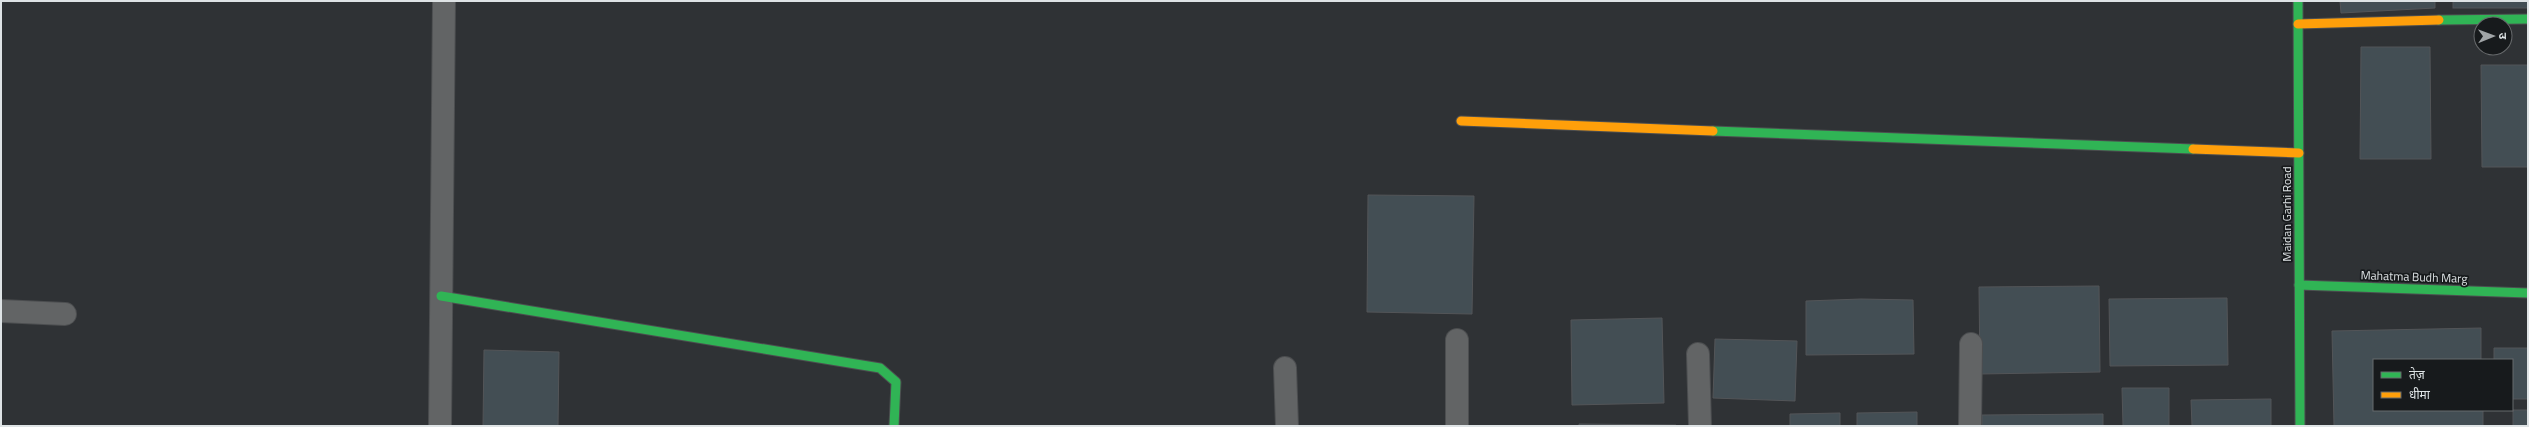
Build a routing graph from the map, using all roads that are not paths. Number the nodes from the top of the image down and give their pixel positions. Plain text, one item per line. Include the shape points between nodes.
1 (444, 1) edge
2 (2298, 1) edge
3 (2528, 19) edge
4 (2298, 24) junction
5 (1461, 121) dead end
6 (2299, 152) junction
7 (2299, 285) junction
8 (2528, 293) edge
9 (441, 296) junction
10 (1, 311) edge
11 (65, 314) dead end
12 (1457, 340) dead end
13 (1971, 344) dead end
14 (1698, 354) dead end
15 (1285, 368) dead end
16 (440, 426) edge
17 (894, 426) edge
18 (1287, 426) edge
19 (1457, 426) edge
20 (1700, 426) edge
21 (1970, 426) edge
22 (2300, 426) edge

1 - 9 street
2 - 4 street, Maidan Garhi Road
3 - 4 street
4 - 6 street, Maidan Garhi Road
5 - 6 street
6 - 7 street, Maidan Garhi Road
7 - 8 street, Mahatma Budh Marg
7 - 22 street, Maidan Garhi Road
9 - 16 street
9 - 17 street via 880,368 896,382
10 - 11 street
12 - 19 street
13 - 21 street
14 - 20 street
15 - 18 street

